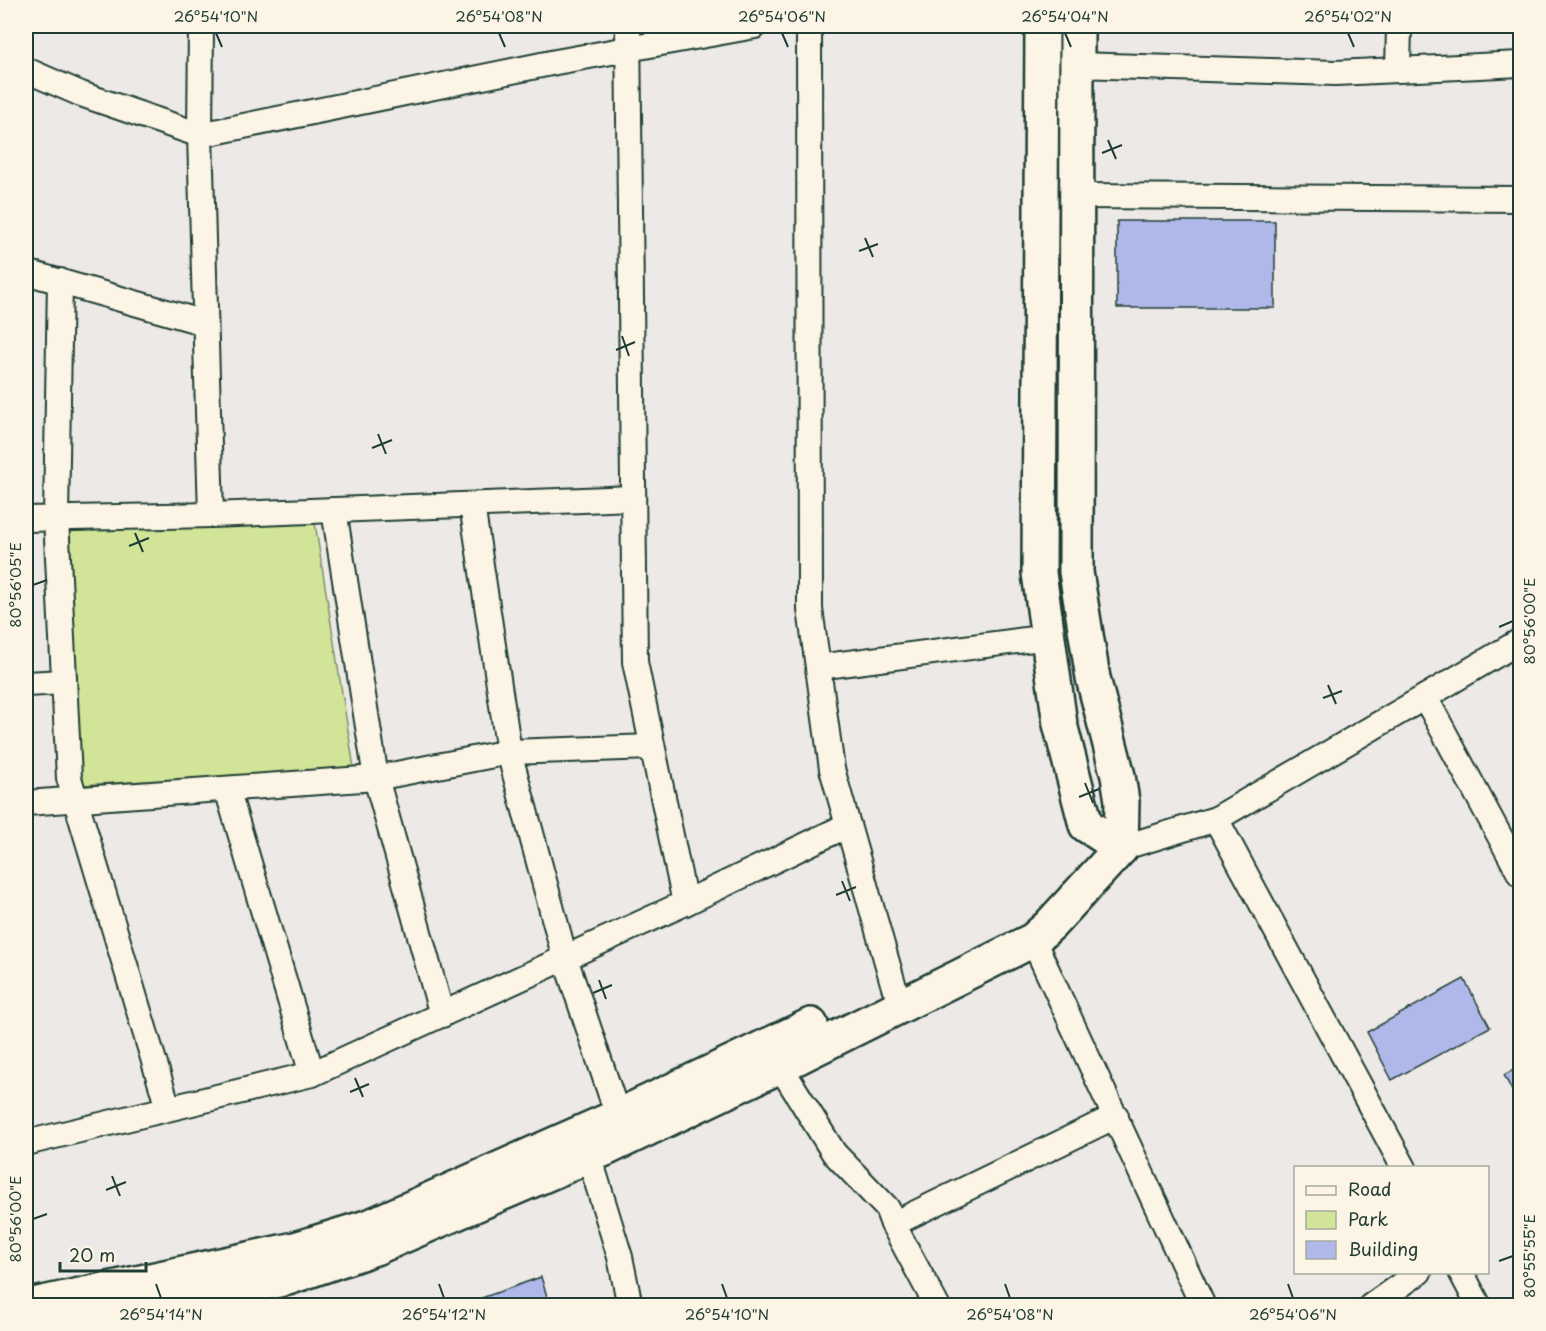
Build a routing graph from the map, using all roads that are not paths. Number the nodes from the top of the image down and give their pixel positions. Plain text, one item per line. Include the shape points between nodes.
1 (201, 26) edge
2 (755, 26) edge
3 (809, 26) edge
4 (1042, 26) edge
5 (1077, 26) edge
6 (1399, 26) edge
7 (628, 37) edge
8 (1521, 64) edge
9 (1077, 65) junction
10 (26, 70) edge
11 (1398, 70) junction
12 (200, 135) junction
13 (1077, 196) junction
14 (1521, 200) edge
15 (26, 272) edge
16 (60, 281) junction
17 (206, 323) junction
18 (633, 498) junction
19 (472, 505) junction
20 (334, 510) junction
21 (211, 515) junction
22 (56, 518) junction
23 (26, 519) edge
24 (1048, 637) junction
25 (1521, 641) edge
26 (818, 667) junction
27 (64, 682) junction
28 (26, 684) edge
29 (1425, 697) junction
30 (652, 747) junction
31 (509, 752) junction
32 (376, 778) junction
33 (227, 789) junction
34 (75, 801) junction
35 (26, 803) edge
36 (1216, 819) junction
37 (848, 825) junction
38 (1121, 848) junction
39 (1521, 874) edge
40 (685, 903) junction
41 (1042, 932) junction
42 (566, 958) junction
43 (894, 987) junction
44 (442, 1015) junction
45 (780, 1066) junction
46 (312, 1074) junction
47 (168, 1108) junction
48 (618, 1116) junction
49 (1116, 1116) junction
50 (26, 1143) edge
51 (589, 1156) junction
52 (1403, 1166) edge
53 (893, 1224) junction
54 (1416, 1274) edge
55 (1462, 1274) edge
56 (29, 1305) edge
57 (162, 1305) edge
58 (630, 1305) edge
59 (937, 1305) edge
60 (1203, 1305) edge
61 (1371, 1305) edge
62 (1479, 1305) edge

1 - 12 street
2 - 7 street
3 - 26 street via 810,609
4 - 24 street via 1039,573
5 - 9 street
6 - 11 street
7 - 12 street via 533,66
7 - 18 street
8 - 11 street
9 - 11 street via 1336,73
9 - 13 street
10 - 12 street via 81,94
12 - 17 street
13 - 14 street
13 - 38 street via 1076,572 1093,678 1118,776
15 - 16 street
16 - 17 street
16 - 22 street
17 - 21 street
18 - 19 street
18 - 30 street via 635,662
19 - 20 street
19 - 31 street
20 - 21 street
20 - 32 street
21 - 22 street
22 - 23 street
22 - 27 street
24 - 26 street
24 - 38 street via 1060,724 1086,825
25 - 29 street
26 - 37 street via 832,769
27 - 28 street
27 - 34 street via 69,778
29 - 36 street
29 - 39 street
30 - 31 street
30 - 40 street
31 - 32 street
31 - 42 street
32 - 33 street
32 - 44 street
33 - 34 street
33 - 46 street
34 - 35 street
34 - 47 street
36 - 38 street
36 - 52 street
37 - 40 street
37 - 43 street
38 - 41 street
40 - 42 street
41 - 43 street via 1006,935
41 - 45 street
41 - 49 street
42 - 44 street
42 - 48 street
43 - 48 street
44 - 46 street
45 - 51 street
45 - 53 street via 834,1153 887,1208
46 - 47 street
47 - 50 street
48 - 56 street via 370,1226 295,1249
49 - 53 street
49 - 60 street
51 - 57 street via 375,1248 288,1278
51 - 58 street via 620,1257
53 - 59 street
54 - 61 street
55 - 62 street

